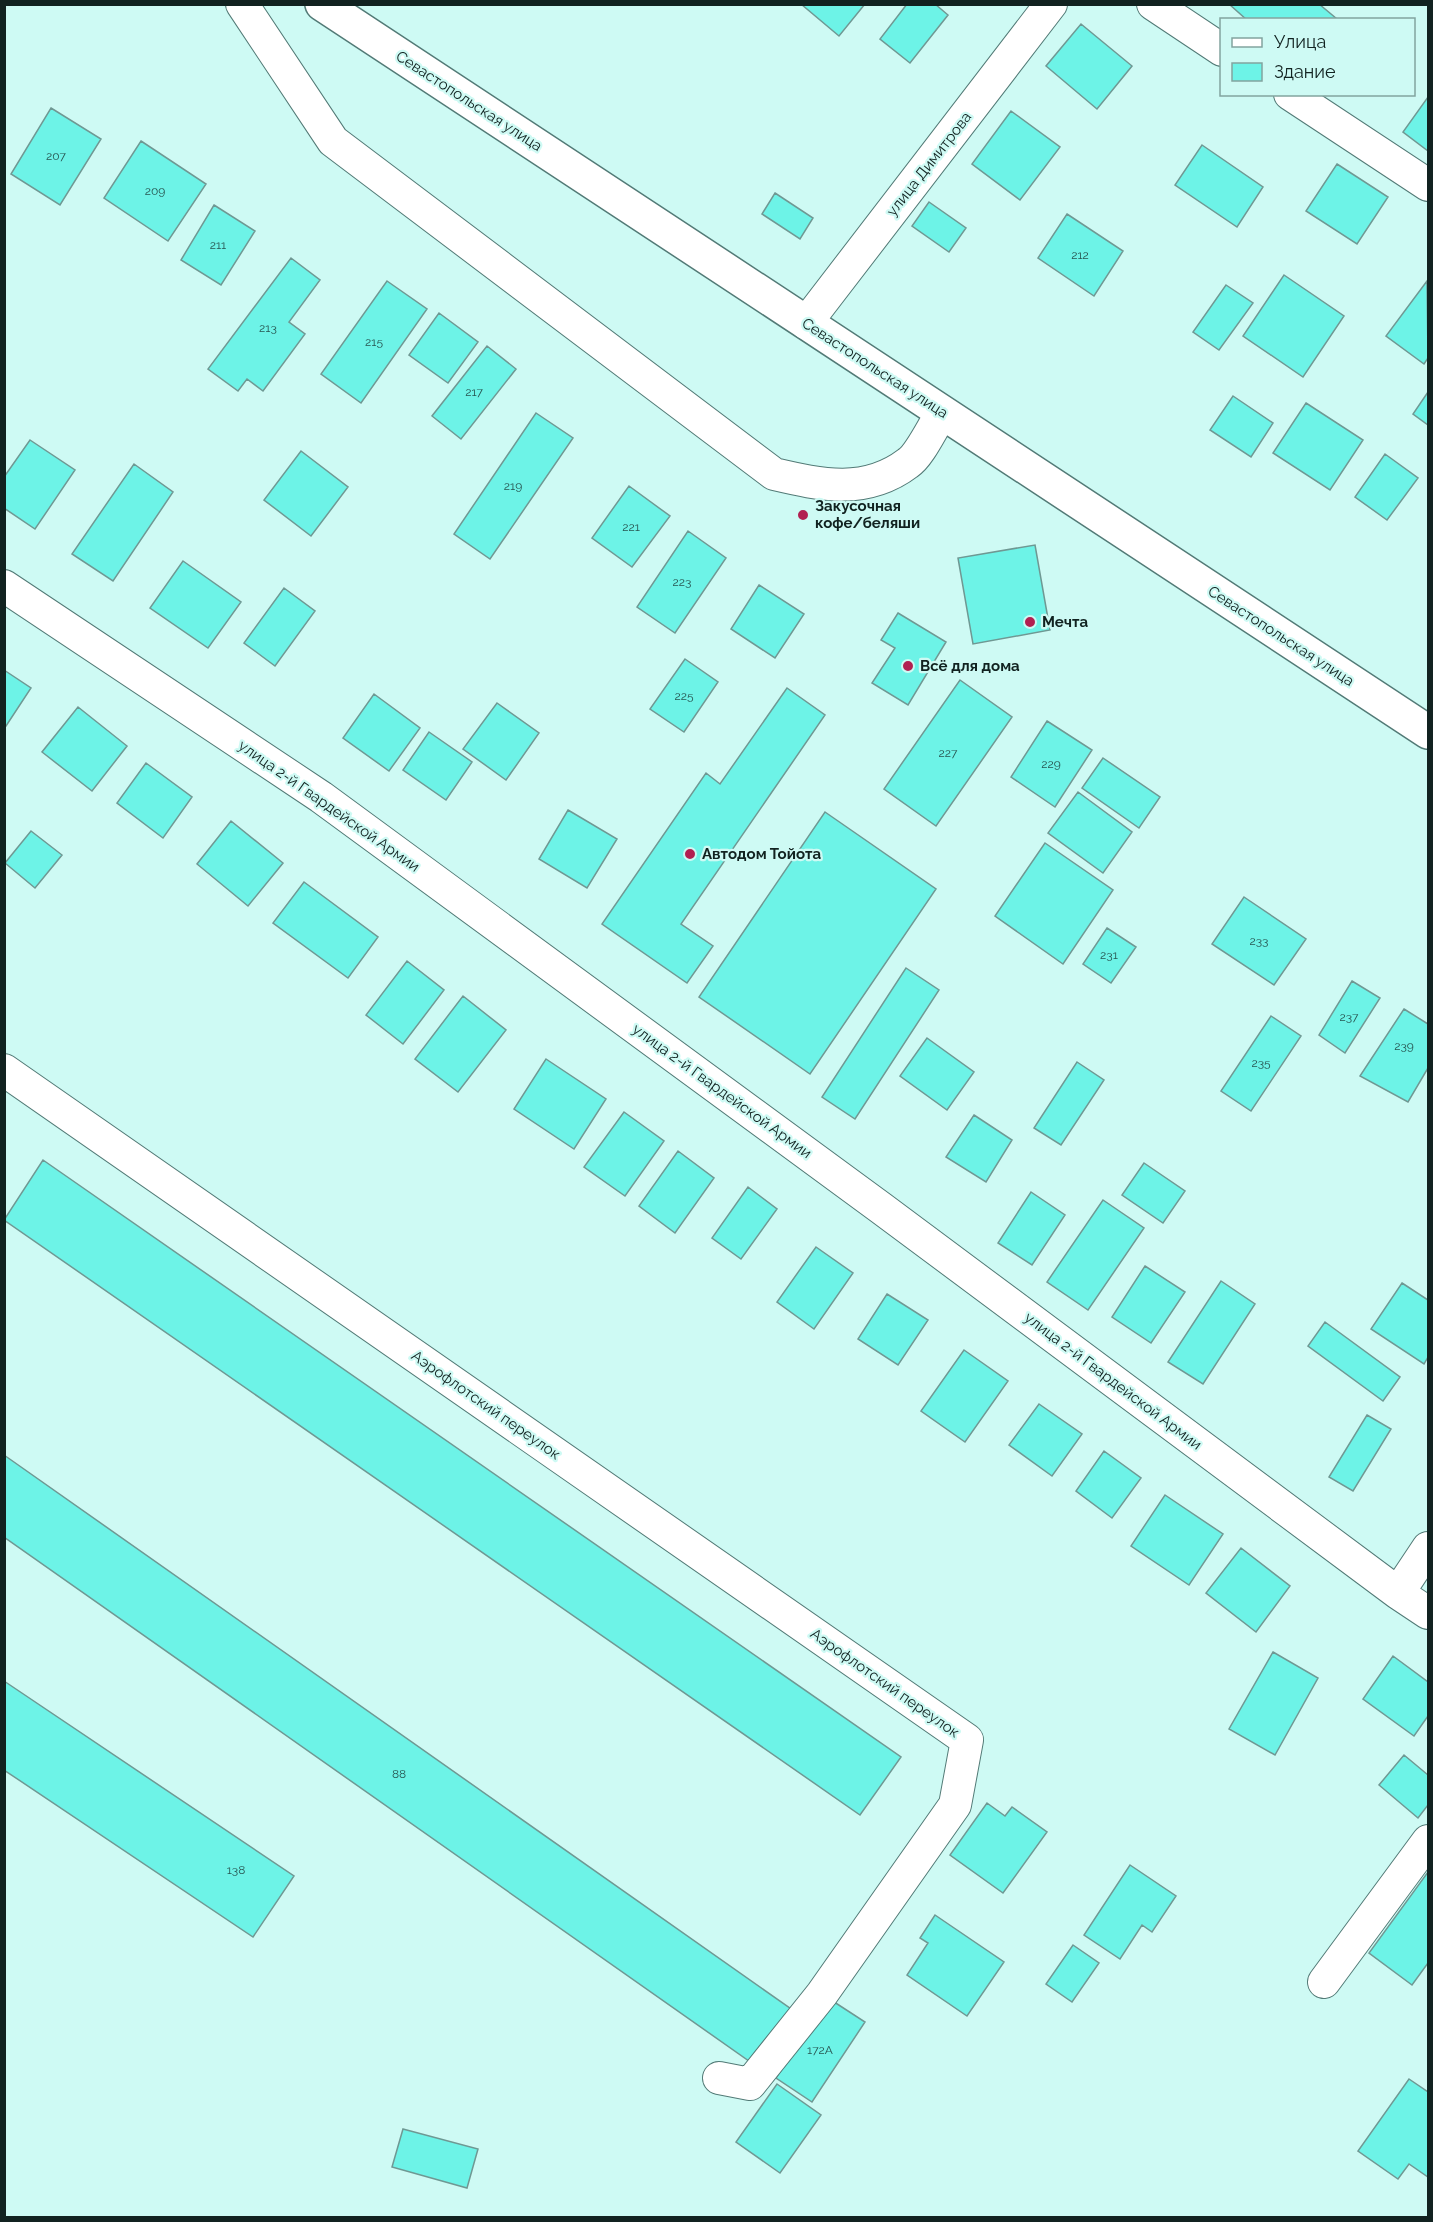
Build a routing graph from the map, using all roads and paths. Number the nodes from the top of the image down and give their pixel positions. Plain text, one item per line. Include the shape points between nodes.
1 (242, 4) edge
2 (322, 4) edge
3 (1052, 4) edge
4 (1153, 4) edge
5 (1220, 49) edge
6 (1293, 96) edge
7 (1428, 185) edge
8 (806, 323) junction
9 (942, 413) junction
10 (4, 586) edge
11 (1428, 732) edge
12 (4, 1070) edge
13 (1428, 1548) edge
14 (1398, 1593) junction
15 (1428, 1613) edge
16 (1428, 1841) edge
17 (1324, 1982) dead end
18 (719, 2078) dead end

1 - 9 street via 333,141 774,474 824,486 873,483 910,462
2 - 8 main road, Севастопольская улица
3 - 8 street, улица Димитрова
4 - 5 street
6 - 7 street
8 - 9 main road, Севастопольская улица
9 - 11 main road, Севастопольская улица
10 - 14 street, улица 2-й Гвардейской Армии via 321,797
12 - 18 street, Аэрофлотский переулок via 967,1740 955,1805 822,1994 750,2084
13 - 14 street
14 - 15 street, улица 2-й Гвардейской Армии
16 - 17 street

